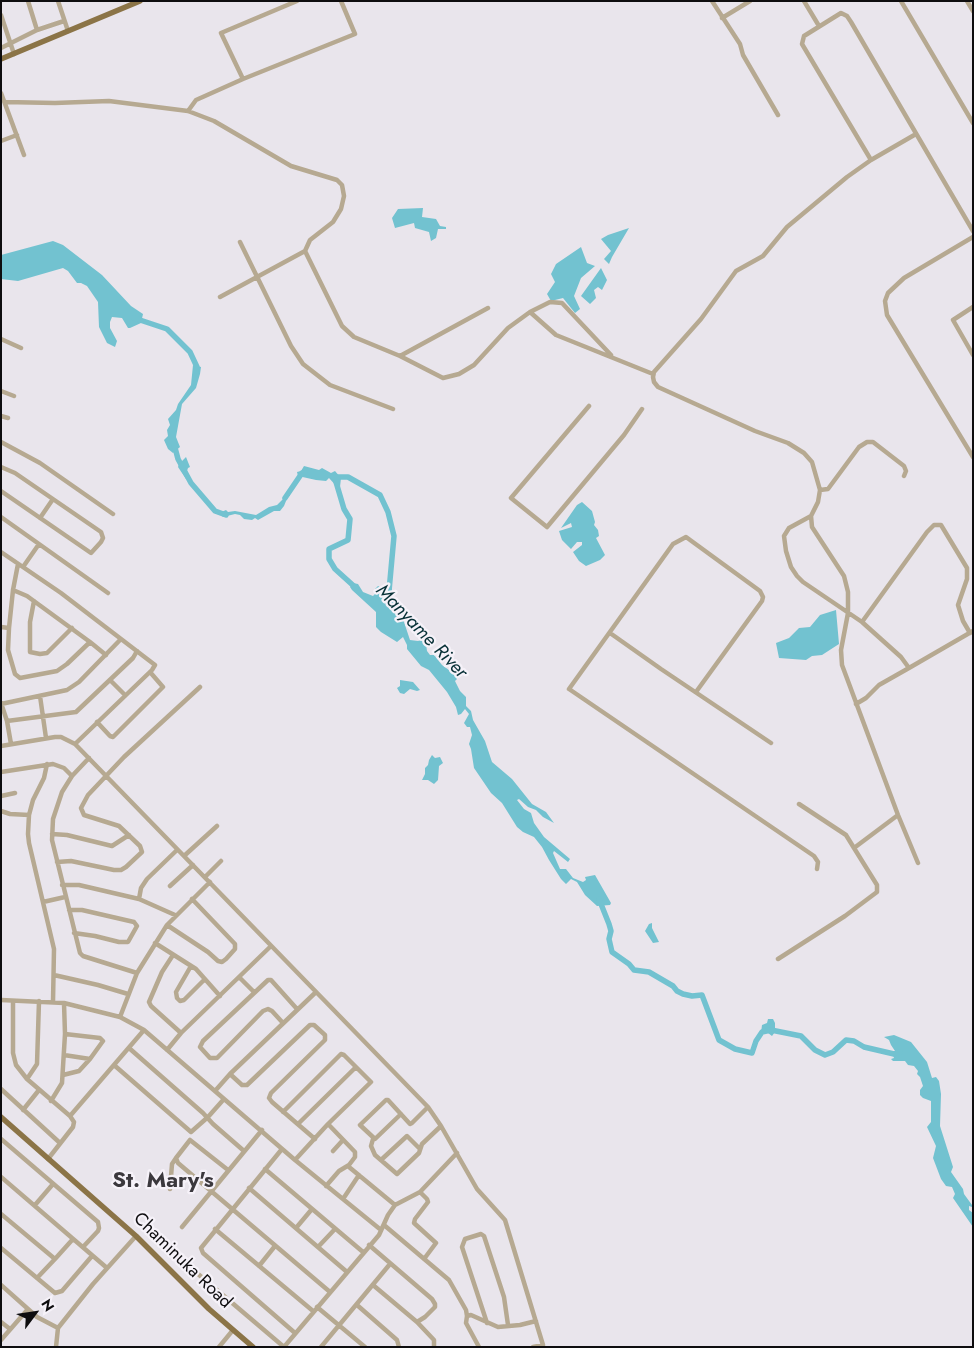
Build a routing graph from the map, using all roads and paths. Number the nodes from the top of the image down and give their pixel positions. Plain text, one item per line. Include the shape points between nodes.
1 (28, 1) edge
2 (58, 1) edge
3 (140, 1) edge
4 (298, 1) edge
5 (341, 1) edge
6 (712, 1) edge
7 (750, 1) edge
8 (804, 1) edge
9 (901, 1) edge
10 (967, 1) edge
11 (973, 11) edge
12 (1, 15) edge
13 (722, 18) junction
14 (64, 21) junction
15 (819, 26) junction
16 (38, 30) junction
17 (68, 31) junction
18 (10, 44) junction
19 (1, 48) edge
20 (14, 54) junction
21 (1, 59) edge
22 (243, 79) junction
23 (1, 93) edge
24 (5, 102) junction
25 (188, 111) junction
26 (778, 115) dead end
27 (973, 123) edge
28 (916, 134) junction
29 (17, 135) junction
30 (1, 141) edge
31 (24, 155) dead end
32 (871, 160) junction
33 (973, 230) edge
34 (973, 237) edge
35 (240, 242) dead end
36 (305, 252) junction
37 (256, 277) junction
38 (220, 297) dead end
39 (973, 307) edge
40 (488, 308) dead end
41 (530, 312) junction
42 (1, 339) edge
43 (21, 348) dead end
44 (973, 355) edge
45 (400, 356) junction
46 (612, 356) junction
47 (653, 374) junction
48 (1, 391) edge
49 (14, 396) dead end
50 (589, 406) dead end
51 (393, 409) dead end
52 (642, 409) dead end
53 (1, 416) edge
54 (8, 418) dead end
55 (1, 442) edge
56 (973, 457) edge
57 (1, 468) edge
58 (904, 476) dead end
59 (820, 490) junction
60 (1, 491) edge
61 (53, 499) junction
62 (113, 514) dead end
63 (812, 516) junction
64 (1, 517) edge
65 (40, 518) junction
66 (39, 544) junction
67 (1, 552) edge
68 (18, 564) junction
69 (22, 567) junction
70 (13, 590) junction
71 (108, 593) dead end
72 (34, 601) junction
73 (848, 612) junction
74 (862, 622) junction
75 (1, 627) edge
76 (10, 628) junction
77 (72, 628) junction
78 (971, 632) edge
79 (610, 633) junction
80 (120, 640) junction
81 (90, 642) junction
82 (137, 652) junction
83 (106, 655) junction
84 (909, 668) junction
85 (150, 672) junction
86 (110, 680) junction
87 (200, 687) dead end
88 (696, 692) junction
89 (124, 695) junction
90 (40, 696) junction
91 (1, 703) edge
92 (856, 704) junction
93 (43, 717) junction
94 (7, 721) junction
95 (97, 722) junction
96 (46, 738) junction
97 (771, 743) dead end
98 (11, 744) junction
99 (75, 744) junction
100 (1, 746) edge
101 (89, 758) junction
102 (47, 764) junction
103 (1, 772) edge
104 (72, 776) junction
105 (107, 776) junction
106 (15, 793) dead end
107 (1, 796) edge
108 (799, 804) dead end
109 (1, 811) edge
110 (29, 815) junction
111 (898, 816) junction
112 (217, 826) dead end
113 (52, 834) junction
114 (129, 835) junction
115 (854, 848) junction
116 (177, 850) junction
117 (184, 856) junction
118 (221, 861) dead end
119 (57, 862) junction
120 (918, 863) dead end
121 (193, 865) junction
122 (817, 869) dead end
123 (205, 877) junction
124 (210, 882) junction
125 (62, 885) junction
126 (170, 886) dead end
127 (65, 897) junction
128 (139, 899) junction
129 (192, 899) junction
130 (43, 902) junction
131 (69, 910) junction
132 (175, 915) junction
133 (167, 926) junction
134 (74, 933) junction
135 (155, 943) junction
136 (271, 946) junction
137 (173, 955) junction
138 (778, 959) dead end
139 (191, 966) junction
140 (137, 973) junction
141 (54, 975) junction
142 (239, 977) junction
143 (206, 979) junction
144 (254, 992) junction
145 (315, 993) junction
146 (128, 994) junction
147 (220, 996) junction
148 (1, 1000) edge
149 (13, 1001) junction
150 (39, 1001) junction
151 (53, 1002) junction
152 (64, 1003) junction
153 (297, 1008) junction
154 (120, 1017) junction
155 (283, 1023) junction
156 (144, 1030) junction
157 (181, 1033) junction
158 (65, 1034) junction
159 (129, 1048) junction
160 (167, 1050) junction
161 (64, 1055) junction
162 (90, 1059) junction
163 (114, 1065) junction
164 (356, 1067) junction
165 (63, 1074) junction
166 (230, 1074) junction
167 (27, 1079) junction
168 (1, 1088) edge
169 (39, 1090) junction
170 (215, 1091) junction
171 (224, 1098) junction
172 (51, 1101) junction
173 (428, 1108) junction
174 (23, 1110) junction
175 (283, 1112) junction
176 (401, 1114) junction
177 (70, 1116) junction
178 (1, 1117) edge
179 (208, 1117) junction
180 (298, 1124) junction
181 (328, 1124) junction
182 (441, 1126) junction
183 (262, 1130) junction
184 (1, 1139) edge
185 (314, 1139) junction
186 (373, 1139) junction
187 (343, 1140) junction
188 (60, 1143) junction
189 (282, 1149) junction
190 (420, 1149) junction
191 (244, 1151) junction
192 (332, 1151) dead end
193 (457, 1153) junction
194 (176, 1158) junction
195 (48, 1159) junction
196 (295, 1160) junction
197 (382, 1160) junction
198 (349, 1165) junction
199 (265, 1169) junction
200 (228, 1170) junction
201 (359, 1175) junction
202 (1, 1177) edge
203 (53, 1184) junction
204 (326, 1186) junction
205 (249, 1188) junction
206 (170, 1189) dead end
207 (212, 1191) junction
208 (420, 1192) junction
209 (343, 1199) junction
210 (35, 1205) junction
211 (396, 1205) junction
212 (232, 1208) junction
213 (312, 1209) junction
214 (1, 1214) edge
215 (384, 1225) junction
216 (182, 1227) dead end
217 (296, 1228) junction
218 (215, 1229) junction
219 (335, 1229) junction
220 (381, 1230) junction
221 (136, 1236) junction
222 (73, 1238) junction
223 (275, 1246) junction
224 (369, 1246) junction
225 (83, 1247) junction
226 (318, 1247) junction
227 (1, 1248) edge
228 (363, 1252) junction
229 (92, 1256) junction
230 (55, 1259) junction
231 (424, 1259) junction
232 (390, 1264) junction
233 (259, 1266) junction
234 (107, 1268) junction
235 (191, 1268) dead end
236 (347, 1272) junction
237 (37, 1278) junction
238 (1, 1285) edge
239 (373, 1285) junction
240 (330, 1292) junction
241 (356, 1305) junction
242 (317, 1307) junction
243 (28, 1310) junction
244 (313, 1311) junction
245 (467, 1316) junction
246 (536, 1321) junction
247 (1, 1322) edge
248 (416, 1322) junction
249 (487, 1323) junction
250 (339, 1325) junction
251 (508, 1325) junction
252 (58, 1328) junction
253 (10, 1329) junction
254 (233, 1330) junction
255 (295, 1333) junction
256 (1, 1340) edge
257 (322, 1346) edge
258 (543, 1346) edge
259 (56, 1347) edge
260 (219, 1347) edge
261 (253, 1347) edge
262 (284, 1347) edge
263 (365, 1347) edge
264 (399, 1347) edge
265 (434, 1347) edge
266 (479, 1347) edge
267 (533, 1347) edge

1 - 16 street
2 - 14 street
3 - 17 main road
4 - 22 street via 221,33
5 - 22 street via 355,34
6 - 13 street
7 - 13 street
8 - 15 street
9 - 27 street
10 - 11 street
12 - 18 street
13 - 26 street via 740,44 743,55
14 - 16 street
14 - 17 street
15 - 28 street via 838,13 847,16
15 - 32 street via 804,36 802,44
16 - 18 street
17 - 20 main road
18 - 19 street
18 - 20 street
20 - 21 main road
22 - 25 street via 196,100
23 - 24 street
24 - 25 street via 109,101
24 - 29 street
25 - 36 street via 214,121 291,166 328,176 342,185 341,209 333,222 310,240
28 - 32 street
28 - 33 street
29 - 30 street
29 - 31 street
32 - 47 street via 782,232 763,256 733,274 701,319
34 - 56 street via 904,278 888,293 885,301 888,315
35 - 37 street
36 - 37 street
36 - 45 street via 342,326 354,337
37 - 38 street
37 - 51 street via 303,364 330,385
39 - 44 street via 952,320
40 - 45 street
41 - 45 street via 508,328 474,365 459,374 443,378
41 - 46 street via 556,334
41 - 46 street via 550,302 562,304
42 - 43 street
46 - 47 street
47 - 59 street via 658,387 800,449 812,462
48 - 49 street
50 - 52 street via 511,498 547,527
53 - 54 street
55 - 62 street via 40,462
57 - 61 street
58 - 59 street via 904,466 873,442 867,442 828,489
59 - 63 street
60 - 65 street
61 - 65 street
61 - 65 street via 101,532 101,542 91,553
63 - 73 street via 814,530 846,580
63 - 73 street via 789,528 784,536 786,552 803,582
64 - 66 street
66 - 69 street
66 - 71 street
67 - 68 street
68 - 69 street
68 - 70 street
69 - 80 street
70 - 72 street
70 - 76 street
72 - 77 street
72 - 77 street via 30,652 47,653
73 - 74 street
73 - 92 street via 841,650 842,665
74 - 78 street via 927,532 934,525 941,525 966,568 967,579 958,605
74 - 84 street
75 - 76 street
76 - 81 street via 8,650 18,677 57,671
77 - 81 street
78 - 84 street
79 - 88 street
79 - 88 street via 673,544 686,537 763,596
79 - 122 street via 570,690 814,856 818,862
80 - 82 street
80 - 83 street
81 - 83 street
82 - 85 street via 154,663
82 - 86 street
83 - 90 street via 80,682 61,692
84 - 92 street via 878,685
85 - 89 street
85 - 95 street via 163,687 113,737
86 - 89 street
86 - 93 street via 76,712
87 - 105 street via 124,756
88 - 97 street
89 - 95 street
90 - 91 street
90 - 93 street
91 - 94 street
92 - 111 street
93 - 94 street
93 - 96 street
94 - 98 street
95 - 99 street
96 - 98 street
96 - 99 street via 61,737
98 - 100 street
99 - 101 street
101 - 104 street
101 - 105 street
102 - 103 street
102 - 104 street via 64,768
102 - 110 street
104 - 113 street via 55,809
105 - 114 street via 88,795 81,811 115,824
105 - 116 street
106 - 107 street
108 - 115 street via 846,835
109 - 110 street
110 - 130 street via 29,844
111 - 115 street
111 - 120 street
112 - 117 street
113 - 114 street via 112,846
113 - 119 street
114 - 119 street via 142,850 123,870 71,860
115 - 138 street via 877,885 877,892
116 - 117 street
116 - 128 street via 147,879
117 - 121 street
118 - 123 street
119 - 125 street
121 - 123 street
121 - 126 street
123 - 124 street
124 - 129 street
124 - 136 street
125 - 127 street
125 - 128 street via 79,885
127 - 130 street
127 - 131 street
128 - 132 street
129 - 132 street
129 - 133 street via 236,944 224,961 218,961
130 - 141 street via 54,949
131 - 134 street
131 - 134 street via 134,922 137,926 128,942
132 - 133 street
133 - 135 street
134 - 140 street via 81,955
135 - 137 street
135 - 140 street
136 - 142 street
136 - 145 street
137 - 139 street
137 - 157 street via 149,1002
139 - 143 street
139 - 143 street via 176,992 180,1001
140 - 146 street
141 - 146 street
141 - 151 street
142 - 144 street
142 - 147 street
143 - 147 street
144 - 153 street via 270,980
144 - 155 street via 203,1041 202,1050 210,1058 216,1058 265,1010 272,1010
145 - 153 street
145 - 173 street
146 - 154 street
147 - 157 street
148 - 149 street
149 - 150 street
149 - 167 street via 13,1053 16,1065
150 - 151 street
150 - 167 street via 37,1064
151 - 152 street
152 - 154 street
152 - 158 street
153 - 155 street
154 - 156 street
155 - 166 street
156 - 159 street
156 - 160 street
157 - 160 street
158 - 161 street
158 - 162 street via 100,1038 103,1041
159 - 163 street
159 - 179 street
160 - 170 street
161 - 162 street
161 - 165 street
162 - 165 street via 79,1071
163 - 177 street
163 - 179 street via 191,1132
164 - 175 street via 341,1054
164 - 180 street
164 - 181 street via 371,1084
165 - 172 street via 62,1083
166 - 170 street
166 - 175 street via 242,1085 247,1085 310,1025 314,1025 325,1040 269,1095
167 - 169 street
168 - 174 street
169 - 172 street
169 - 174 street
170 - 171 street
171 - 179 street
171 - 183 street
172 - 177 street
173 - 176 street via 411,1124
173 - 182 street
174 - 188 street
175 - 180 street
176 - 186 street
176 - 186 street via 385,1100 360,1124
177 - 188 street via 74,1127
178 - 195 main road, Chaminuka Road
179 - 191 street
180 - 185 street
181 - 185 street
181 - 187 street
182 - 190 street
182 - 193 street
183 - 189 street
183 - 191 street
184 - 203 street
185 - 196 street
186 - 197 street via 372,1150
187 - 192 street
187 - 198 street via 356,1154
188 - 195 street
189 - 196 street
189 - 199 street
190 - 197 street via 407,1136
190 - 197 street via 397,1174
191 - 200 street
193 - 208 street
193 - 246 street via 480,1193 505,1220
194 - 200 street via 190,1140
194 - 206 street via 172,1164
194 - 207 street
195 - 221 main road, Chaminuka Road
196 - 204 street
198 - 201 street
198 - 204 street
199 - 205 street
199 - 213 street
200 - 207 street
201 - 209 street
201 - 211 street
202 - 210 street
203 - 210 street
203 - 225 street via 98,1222 98,1231
204 - 209 street
205 - 212 street
205 - 217 street
207 - 212 street
207 - 216 street
208 - 211 street
208 - 231 street via 428,1202 414,1222 436,1243
209 - 220 street
210 - 222 street
211 - 215 street
212 - 218 street
212 - 223 street
213 - 217 street
213 - 219 street
214 - 230 street
215 - 220 street
215 - 231 street
217 - 226 street
218 - 233 street
218 - 255 street via 201,1251
219 - 226 street
219 - 228 street
220 - 224 street
221 - 234 street
221 - 254 main road, Chaminuka Road
222 - 225 street
222 - 230 street
223 - 233 street
223 - 240 street
224 - 228 street
224 - 232 street
225 - 229 street
226 - 236 street
227 - 237 street
228 - 236 street
229 - 234 street
229 - 237 street via 62,1292 55,1294
230 - 237 street
231 - 245 street via 451,1284
232 - 239 street
232 - 248 street via 434,1302 435,1307 426,1317
233 - 244 street
234 - 252 street
235 - 262 street
236 - 240 street
238 - 243 street
239 - 241 street
239 - 248 street
240 - 242 street
241 - 250 street
241 - 264 street via 397,1340
242 - 244 street
242 - 250 street
243 - 252 street
243 - 253 street
244 - 255 street
245 - 249 street
245 - 266 street via 466,1323
246 - 251 street
246 - 258 street
247 - 253 street
248 - 265 street via 434,1340
249 - 251 street via 498,1327
249 - 251 street via 462,1247 465,1239 481,1234 504,1298
250 - 257 street
250 - 263 street
252 - 259 street
253 - 256 street
254 - 260 street
254 - 261 main road, Chaminuka Road
255 - 262 street
258 - 267 street

